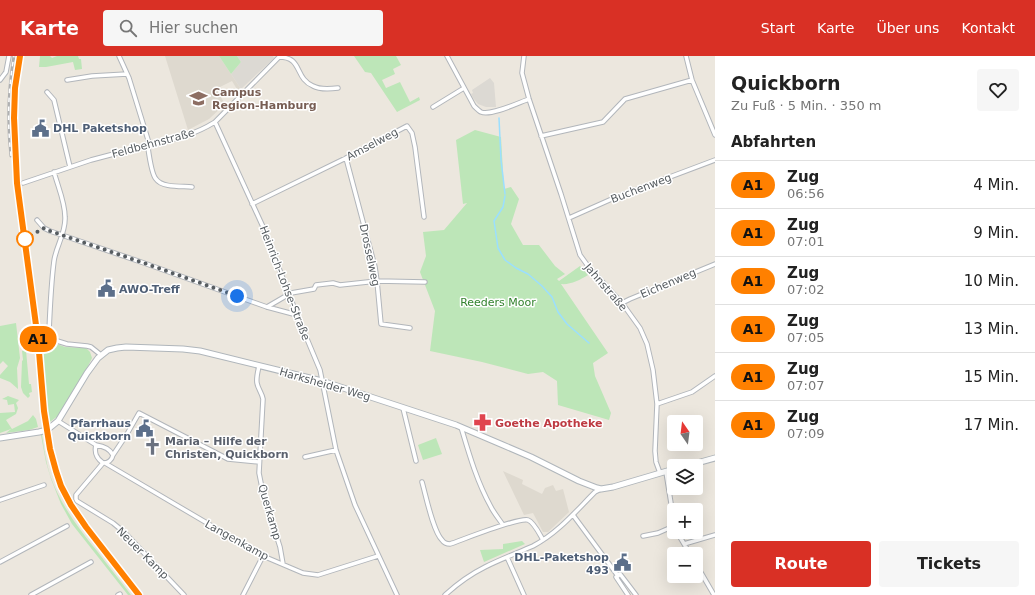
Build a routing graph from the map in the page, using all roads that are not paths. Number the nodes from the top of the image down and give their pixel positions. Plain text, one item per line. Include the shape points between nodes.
1 (9, 56) edge
2 (119, 56) edge
3 (279, 56) edge
4 (447, 56) edge
5 (524, 56) edge
6 (686, 56) edge
7 (127, 74) junction
8 (0, 80) edge
9 (67, 80) dead end
10 (692, 80) junction
11 (338, 88) dead end
12 (464, 88) junction
13 (47, 92) dead end
14 (529, 100) junction
15 (433, 107) dead end
16 (215, 122) junction
17 (715, 135) edge
18 (541, 136) junction
19 (149, 144) junction
20 (346, 158) junction
21 (715, 160) edge
22 (70, 167) junction
23 (54, 172) junction
24 (23, 183) dead end
25 (192, 187) dead end
26 (252, 204) junction
27 (424, 217) dead end
28 (569, 218) junction
29 (37, 220) dead end
30 (62, 235) junction
31 (715, 264) edge
32 (378, 281) junction
33 (425, 282) dead end
34 (289, 295) junction
35 (622, 304) junction
36 (267, 306) junction
37 (297, 315) junction
38 (410, 328) dead end
39 (101, 355) junction
40 (259, 366) junction
41 (715, 376) edge
42 (322, 381) junction
43 (657, 404) junction
44 (403, 408) junction
45 (58, 421) junction
46 (461, 427) junction
47 (0, 438) edge
48 (96, 445) junction
49 (336, 450) junction
50 (113, 455) junction
51 (305, 457) dead end
52 (715, 458) edge
53 (416, 461) dead end
54 (703, 461) edge
55 (259, 462) junction
56 (104, 463) junction
57 (666, 472) joint
58 (660, 473) junction
59 (422, 482) dead end
60 (44, 485) dead end
61 (601, 489) junction
62 (0, 500) edge
63 (671, 503) edge
64 (573, 515) junction
65 (503, 525) junction
66 (67, 526) dead end
67 (667, 529) edge
68 (715, 535) edge
69 (643, 536) dead end
70 (682, 539) edge
71 (543, 540) junction
72 (684, 544) junction
73 (686, 547) edge
74 (263, 556) junction
75 (378, 556) junction
76 (507, 557) junction
77 (0, 562) edge
78 (91, 562) dead end
79 (282, 564) junction
80 (618, 576) junction
81 (703, 576) edge
82 (31, 595) edge
83 (184, 595) edge
84 (243, 595) edge
85 (398, 595) edge
86 (445, 595) edge
87 (524, 595) edge
88 (628, 595) edge
89 (636, 595) edge
90 (714, 595) edge

1 - 8 street via 6,72
2 - 7 street
3 - 11 street via 291,59 302,78 311,86
3 - 16 street, Feldbehnstraße
4 - 12 street
5 - 14 street, Jahnstraße via 522,73
6 - 10 street
7 - 9 street
7 - 19 street
10 - 17 street
10 - 18 street via 625,99 603,122
12 - 14 street via 474,106 486,113
12 - 15 street
13 - 22 street via 54,100
14 - 18 street, Jahnstraße
16 - 19 street, Feldbehnstraße via 186,136
16 - 26 street, Heinrich-Lohse-Straße
18 - 28 street, Jahnstraße
19 - 22 street, Feldbehnstraße
19 - 25 street via 154,178 160,183
20 - 26 street, Amselweg
20 - 27 street, Amselweg via 407,126 412,133 415,147
20 - 32 street, Drosselweg
21 - 28 street, Buchenweg
22 - 23 street, Feldbehnstraße
23 - 24 street, Feldbehnstraße
23 - 30 street via 65,212
26 - 34 street, Heinrich-Lohse-Straße
28 - 35 street, Jahnstraße via 580,255
29 - 30 street via 44,228
30 - 36 street
30 - 39 street via 54,260 49,332 54,340 91,347
31 - 35 street, Eichenweg
32 - 33 street
32 - 34 street via 316,285 314,289
32 - 38 street, Drosselweg via 381,324
34 - 36 street
34 - 37 street, Heinrich-Lohse-Straße
35 - 43 street, Jahnstraße via 640,328 647,344
36 - 37 street
37 - 42 street, Heinrich-Lohse-Straße via 320,370
39 - 40 main road, Harksheider Weg via 108,350 126,347 183,349 202,351
39 - 45 main road
40 - 42 main road, Harksheider Weg
40 - 55 street, Querkamp via 257,383 263,399
41 - 43 street via 692,392
42 - 44 main road, Harksheider Weg
42 - 49 street, Heinrich-Lohse-Straße
43 - 58 street, Jahnstraße via 655,451
44 - 46 main road, Harksheider Weg
44 - 53 street
45 - 47 main road via 47,430
45 - 48 street
46 - 61 main road, Harksheider Weg
46 - 65 street via 483,490
48 - 50 street via 109,450
48 - 56 street via 96,456
49 - 51 street
49 - 75 street, Heinrich-Lohse-Straße via 355,505
50 - 55 street via 139,413 228,459
50 - 56 street via 110,461
52 - 54 main road
55 - 79 street, Querkamp via 262,493 280,547
56 - 74 street, Langenkamp
56 - 83 street, Neuer Kamp via 76,495 76,499 124,532
57 - 58 main road
57 - 63 street
58 - 61 main road
59 - 65 street via 434,524 446,544
60 - 62 street
61 - 64 street
64 - 71 street
64 - 80 street
65 - 71 street via 529,520
66 - 77 street
67 - 69 street
68 - 72 street
70 - 72 street
71 - 76 street
72 - 73 street
74 - 79 street, Langenkamp
74 - 84 street
75 - 79 street, Langenkamp via 318,575 303,573
75 - 85 street, Heinrich-Lohse-Straße
76 - 86 street via 474,573
76 - 87 street
78 - 82 street
80 - 88 street via 616,577
80 - 89 street via 620,574
81 - 90 street

